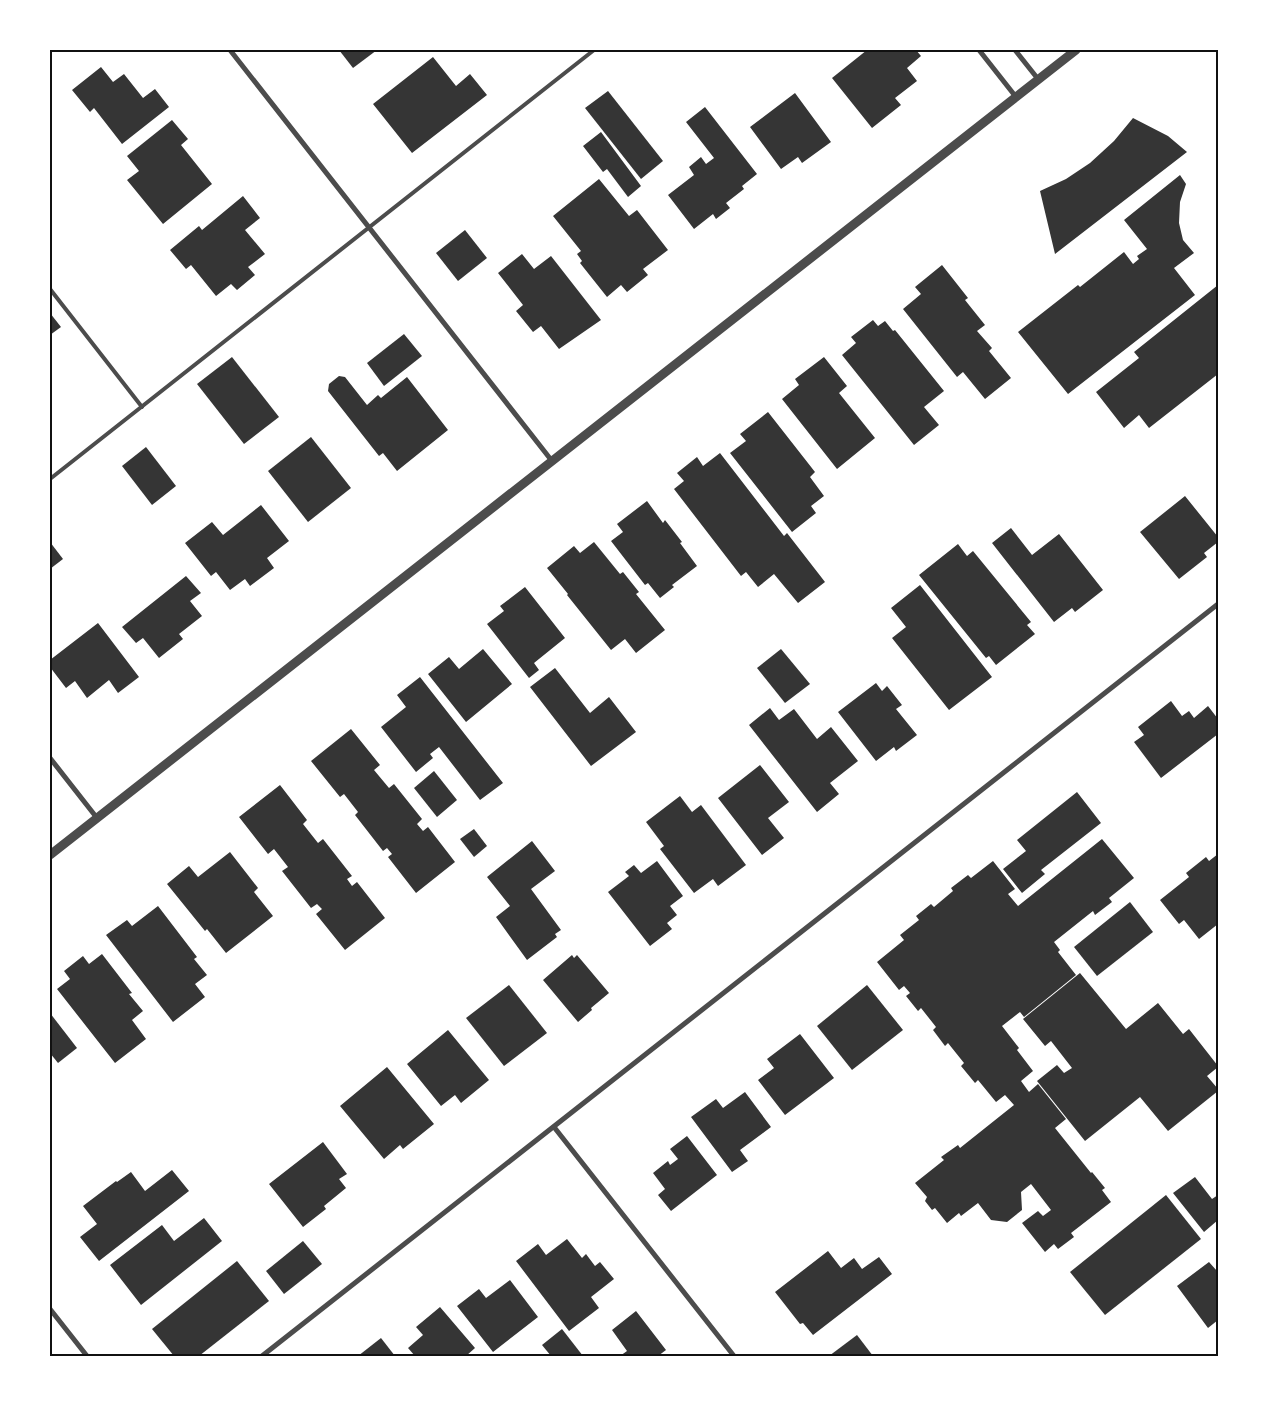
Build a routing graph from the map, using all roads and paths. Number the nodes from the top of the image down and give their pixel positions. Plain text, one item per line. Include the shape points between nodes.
1 (230, 50) edge
2 (594, 50) edge
3 (979, 50) edge
4 (1015, 50) edge
5 (1076, 50) edge
6 (1038, 79) junction
7 (1016, 98) junction
8 (369, 227) junction
9 (50, 289) edge
10 (142, 406) junction
11 (552, 461) junction
12 (50, 479) edge
13 (1218, 604) edge
14 (50, 758) edge
15 (97, 818) junction
16 (50, 855) edge
17 (554, 1127) junction
18 (50, 1309) edge
19 (87, 1356) edge
20 (262, 1356) edge
21 (734, 1356) edge

1 - 8 street
2 - 8 lane
3 - 7 street
4 - 6 street
5 - 6 street
6 - 7 street
7 - 11 street
8 - 10 lane
8 - 11 street
9 - 10 lane
10 - 12 lane
11 - 15 street
13 - 17 street
14 - 15 street
15 - 16 street
17 - 20 street
17 - 21 street
18 - 19 street

